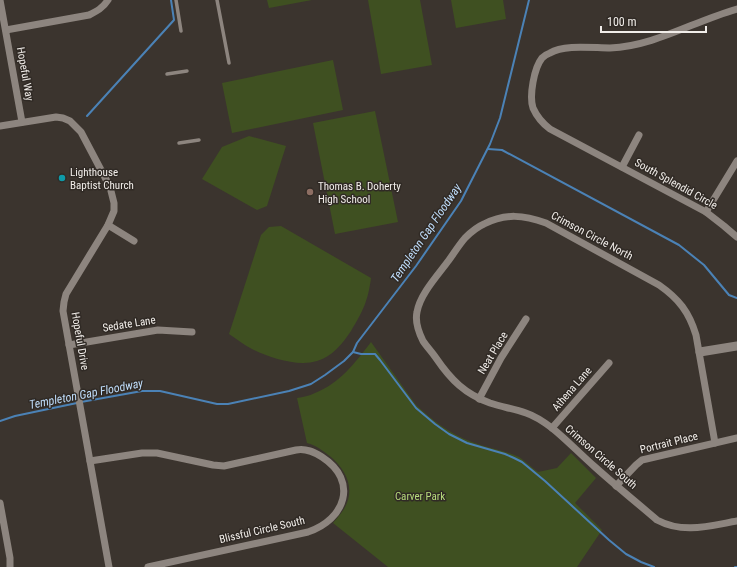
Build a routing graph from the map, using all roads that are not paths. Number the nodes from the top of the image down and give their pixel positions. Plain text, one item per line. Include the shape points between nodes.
1 (0, 0) edge
2 (108, 0) edge
3 (176, 0) edge
4 (217, 0) edge
5 (737, 9) edge
6 (6, 30) junction
7 (181, 31) dead end
8 (229, 63) dead end
9 (187, 71) dead end
10 (167, 74) dead end
11 (22, 122) junction
12 (0, 126) edge
13 (639, 136) dead end
14 (199, 140) dead end
15 (179, 143) dead end
16 (737, 161) edge
17 (622, 167) junction
18 (706, 212) junction
19 (108, 225) junction
20 (737, 238) edge
21 (134, 241) dead end
22 (526, 319) dead end
23 (192, 332) dead end
24 (69, 345) junction
25 (737, 346) edge
26 (700, 352) junction
27 (609, 363) dead end
28 (454, 381) joint
29 (479, 399) junction
30 (552, 428) junction
31 (737, 438) edge
32 (715, 443) junction
33 (90, 461) junction
34 (616, 486) junction
35 (0, 502) edge
36 (737, 521) edge
37 (10, 567) edge
38 (109, 567) edge
39 (148, 567) edge

1 - 6 street, Hopeful Way
2 - 6 street via 99,10 89,15
3 - 7 lane
4 - 8 lane
5 - 17 street, South Splendid Circle via 640,43 612,47 564,48 555,50 539,62 532,97 533,106 541,122
6 - 11 street, Hopeful Way
9 - 10 lane
11 - 12 street, Hopeful Drive
11 - 19 street, Hopeful Drive via 63,118 81,132 112,191 114,212
13 - 17 street, South Splendid Circle
14 - 15 lane
16 - 18 street
17 - 18 street, South Splendid Circle
18 - 20 street, South Splendid Circle
19 - 21 street
19 - 24 street, Hopeful Drive via 66,294 63,311
22 - 29 street, Neat Place
23 - 24 street, Sedate Lane via 158,330
24 - 33 street, Hopeful Drive
25 - 26 street
26 - 28 street, Crimson Circle North via 689,315 660,285 546,223 520,216 507,217 484,224 464,239 420,302 417,312 418,327 424,341
26 - 32 street, Crimson Circle North
27 - 30 street, Athena Lane
28 - 29 street, Crimson Circle South
29 - 30 street, Crimson Circle South via 526,413
30 - 34 street, Crimson Circle South
31 - 32 street, Portrait Place
32 - 34 street, Portrait Place via 642,460
33 - 38 street, Hopeful Drive
33 - 39 street, Blissful Circle South via 157,453 224,466 305,449 327,460 340,475 344,488 341,504 331,517 317,528
34 - 36 street, Crimson Circle South via 657,520 673,527 699,528
35 - 37 street

